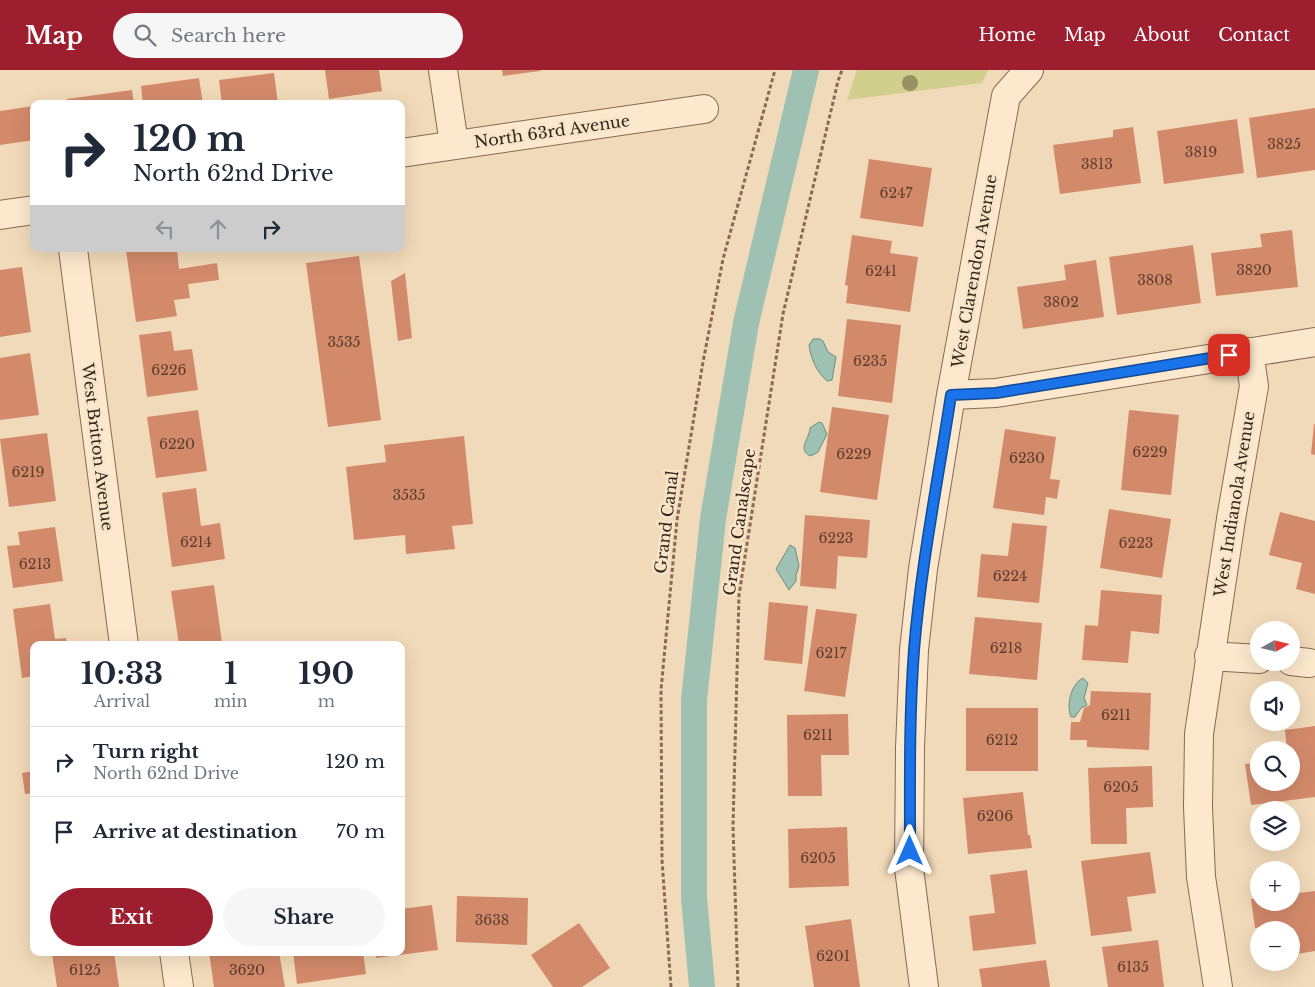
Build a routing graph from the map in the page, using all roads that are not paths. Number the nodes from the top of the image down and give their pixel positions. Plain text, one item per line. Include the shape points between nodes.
1 (443, 70) edge
2 (1029, 70) edge
3 (704, 109) dead end
4 (454, 144) junction
5 (405, 152) edge
6 (30, 211) edge
7 (0, 215) edge
8 (72, 252) edge
9 (1315, 342) edge
10 (1249, 352) junction
11 (951, 395) junction
12 (123, 641) edge
13 (1209, 656) junction
14 (1250, 658) edge
15 (175, 956) edge
16 (179, 987) edge
17 (924, 987) edge
18 (1218, 987) edge

1 - 4 street
2 - 11 street, West Clarendon Avenue via 1006,96
3 - 4 street, North 63rd Avenue
4 - 5 street, North 63rd Avenue
6 - 7 street
8 - 12 street, West Britton Avenue
9 - 10 street
10 - 11 street via 996,393
10 - 13 street, West Indianola Avenue via 1254,386
11 - 17 street, West Clarendon Avenue via 923,570 914,650 910,868
13 - 14 street
13 - 18 street, West Indianola Avenue via 1199,734 1198,808 1201,877
15 - 16 street

